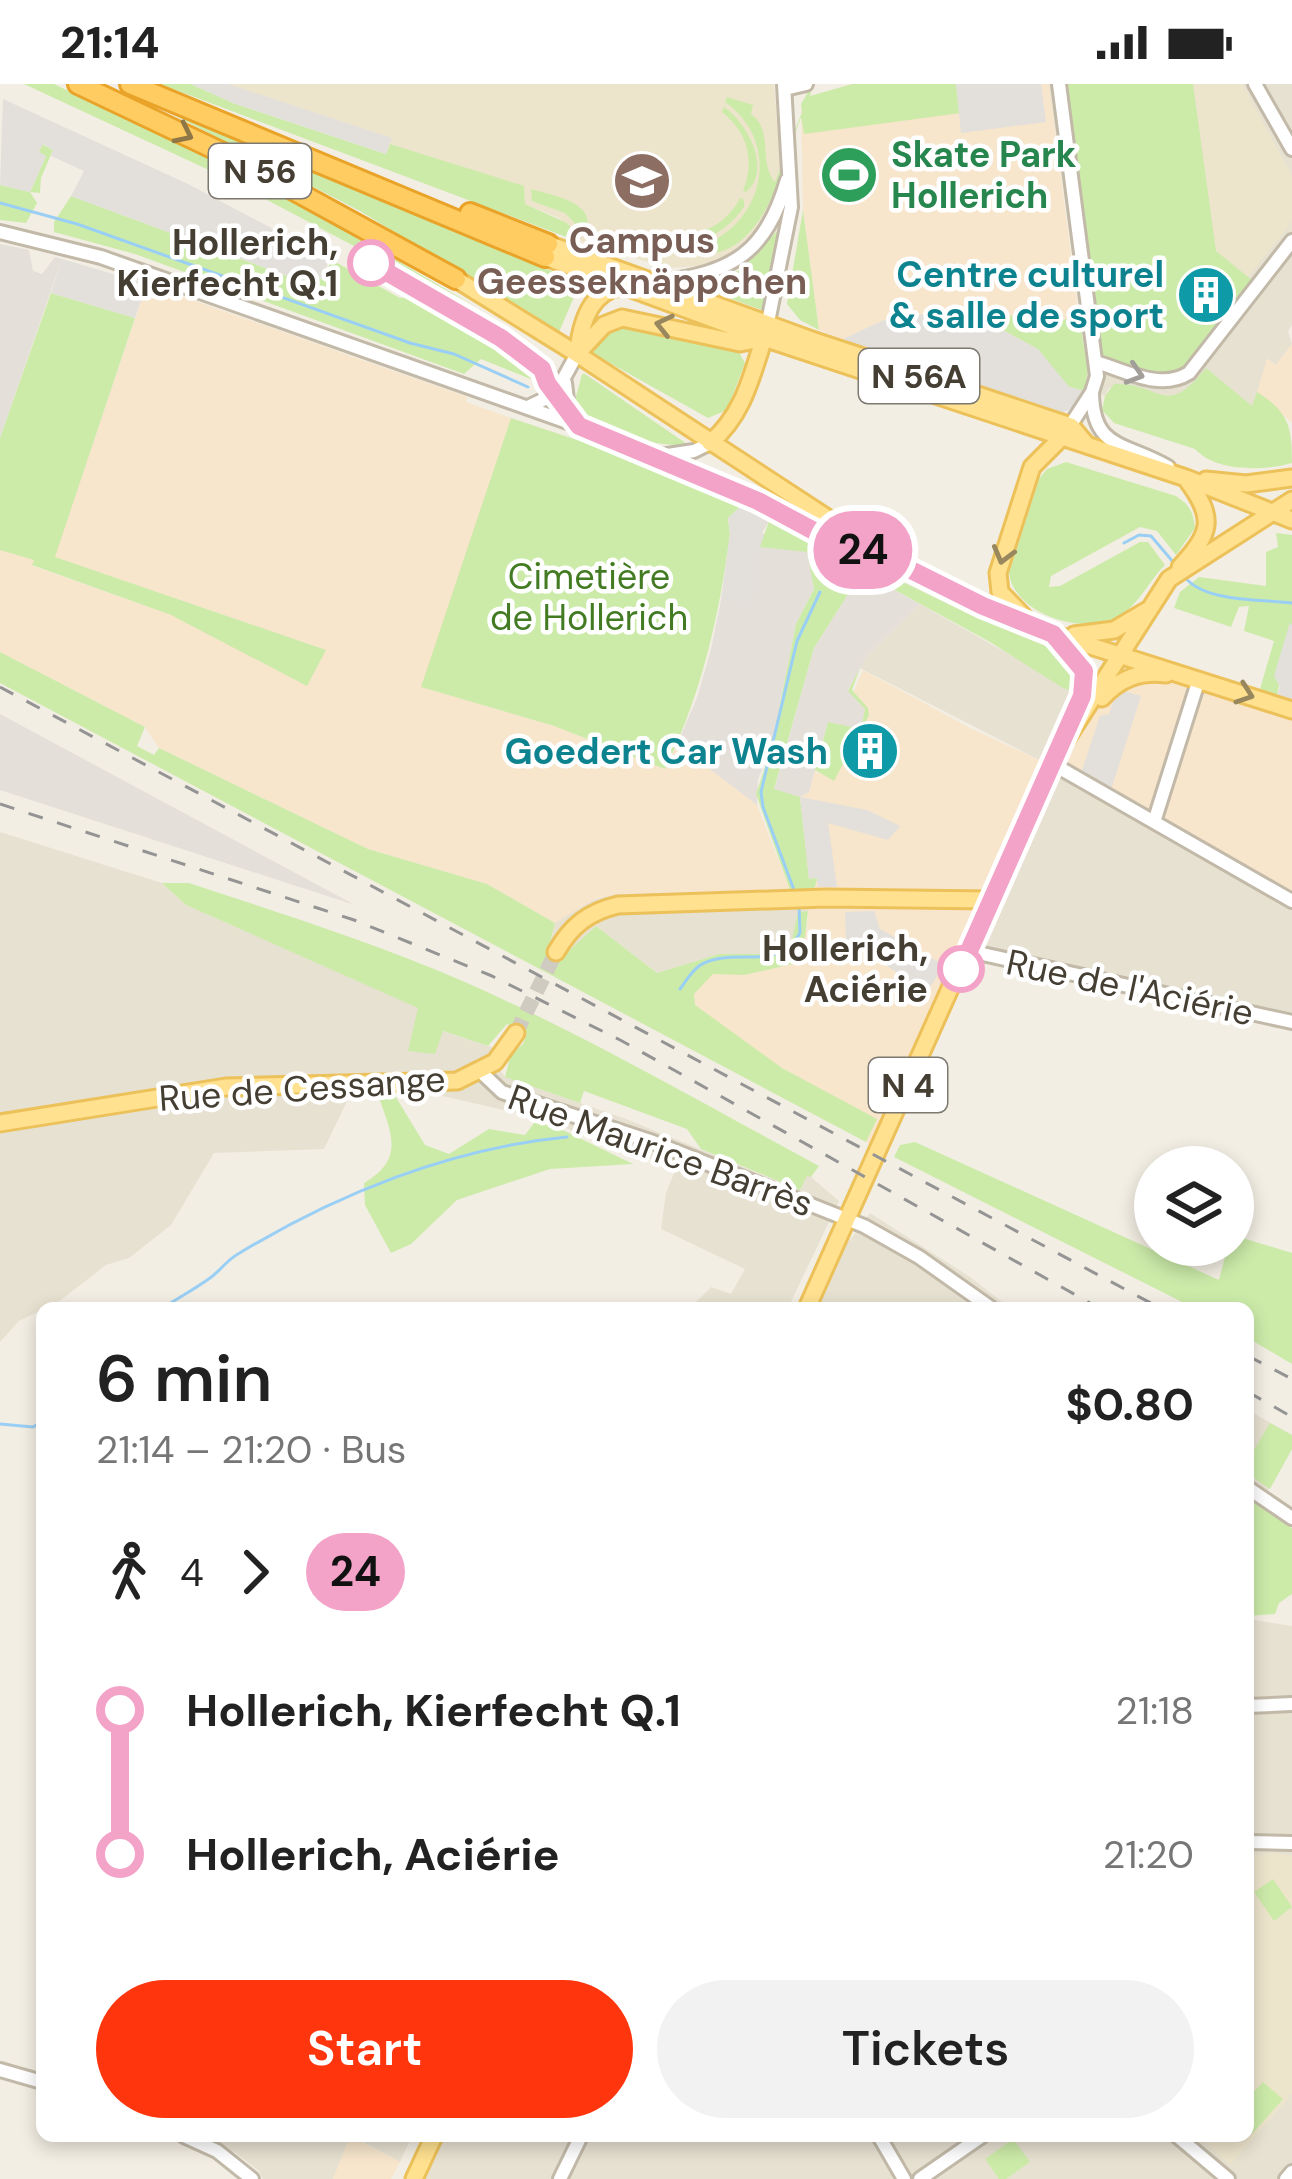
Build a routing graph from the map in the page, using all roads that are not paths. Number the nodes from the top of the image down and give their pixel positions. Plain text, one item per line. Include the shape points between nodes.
1 (78, 84) edge
2 (130, 84) edge
3 (806, 84) edge
4 (1059, 84) edge
5 (1255, 84) edge
6 (784, 87) edge
7 (1292, 149) edge
8 (790, 167) junction
9 (344, 176) joint
10 (0, 232) edge
11 (1292, 241) edge
12 (546, 250) junction
13 (456, 279) joint
14 (659, 282) junction
15 (625, 287) junction
16 (766, 331) junction
17 (577, 354) junction
18 (1096, 362) junction
19 (565, 382) junction
20 (1092, 392) junction
21 (527, 408) junction
22 (579, 426) junction
23 (1066, 432) junction
24 (710, 443) junction
25 (654, 456) junction
26 (1041, 457) junction
27 (1186, 478) junction
28 (1292, 478) edge
29 (1292, 500) edge
30 (758, 501) junction
31 (802, 505) junction
32 (1274, 513) junction
33 (1292, 520) edge
34 (893, 561) junction
35 (1189, 563) junction
36 (1148, 609) junction
37 (1053, 634) junction
38 (1123, 655) junction
39 (1199, 679) junction
40 (1292, 710) edge
41 (1051, 763) junction
42 (1154, 822) junction
43 (990, 900) junction
44 (1292, 901) edge
45 (969, 951) junction
46 (556, 952) tunnel mouth
47 (1292, 1022) edge
48 (516, 1034) tunnel mouth
49 (481, 1072) junction
50 (0, 1123) edge
51 (847, 1219) junction
52 (810, 1302) edge
53 (982, 1302) edge
54 (1254, 1492) edge
55 (1292, 1518) edge
56 (1292, 1704) edge
57 (1254, 1706) edge
58 (1254, 1842) edge
59 (1292, 1843) edge
60 (0, 2070) edge
61 (36, 2079) edge
62 (197, 2142) edge
63 (431, 2142) edge
64 (578, 2142) edge
65 (882, 2142) edge
66 (973, 2142) edge
67 (1184, 2142) edge
68 (1292, 2172) edge
69 (561, 2175) edge
70 (252, 2179) edge
71 (414, 2179) edge
72 (580, 2179) edge
73 (904, 2179) edge
74 (920, 2179) edge
75 (1228, 2179) edge
76 (1286, 2179) edge

1 -> 13 highway, N 56
2 - 9 highway, N 56
3 - 6 street
4 - 18 street
5 - 7 street
6 - 8 street
8 - 14 street via 770,226 741,258 706,275
8 - 16 street via 788,233
9 - 12 highway, N 56A
10 - 21 street via 101,257
18 -> 11 street via 1148,379 1189,373
12 - 14 main road, N 56A
12 - 15 main road, N 56A
13 - 17 main road, N 56
14 - 15 main road
14 - 16 main road, N 56A
15 - 16 main road, N 56A
15 - 17 main road via 596,297
16 -> 17 main road via 740,343 622,318
16 - 23 main road, N 56A
16 - 24 main road via 740,409
17 - 19 street
17 - 24 main road, N 56
18 - 20 street
19 - 21 street
19 - 22 street
20 - 23 street
20 - 27 street, N 56A via 1103,436
21 - 22 street
22 - 25 street
23 - 26 main road
23 - 27 main road, N 56A
24 - 25 street
24 - 31 main road, N 56
25 - 30 street
26 - 27 main road, N 56A via 1067,452
26 -> 37 main road via 1024,485 998,581 1009,605
27 - 28 main road
27 - 32 main road, N 56A
27 - 35 main road, N 4 via 1208,522
29 - 32 main road, N 4
30 - 31 street
30 - 34 street
31 - 34 main road, N 56
32 - 33 main road, N 56A
32 - 35 main road, N 4
34 - 37 main road, N 56
35 - 36 main road, N 4
36 - 37 main road, N 56 via 1103,634
36 - 38 main road, N 4
37 - 38 main road, N 56
37 - 41 main road, N 4 via 1078,660 1085,681
38 - 39 main road, N 56
38 - 41 main road, N 4
39 -> 40 main road, N 56
39 - 41 main road, N 4 via 1155,673 1119,682
39 - 42 street
41 - 42 street
41 - 43 main road, N 4
42 - 44 street
43 - 45 main road, N 4
43 - 46 main road via 602,909 575,924
45 - 47 street, Rue de l'Aciérie
45 - 51 main road, N 4
48 - 49 main road, Rue de Cessange
49 - 50 main road, Rue de Cessange via 457,1081 188,1091
49 - 51 street, Rue Maurice Barrès via 502,1092
51 - 52 main road, N 4
51 - 53 street, Rue Maurice Barrès via 893,1240
54 - 55 street
56 - 57 street
58 - 59 street
60 - 61 street
62 - 70 street
63 - 71 main road
64 - 69 street
65 - 73 street
66 - 74 street
67 - 75 street
68 - 76 street
69 - 72 street

